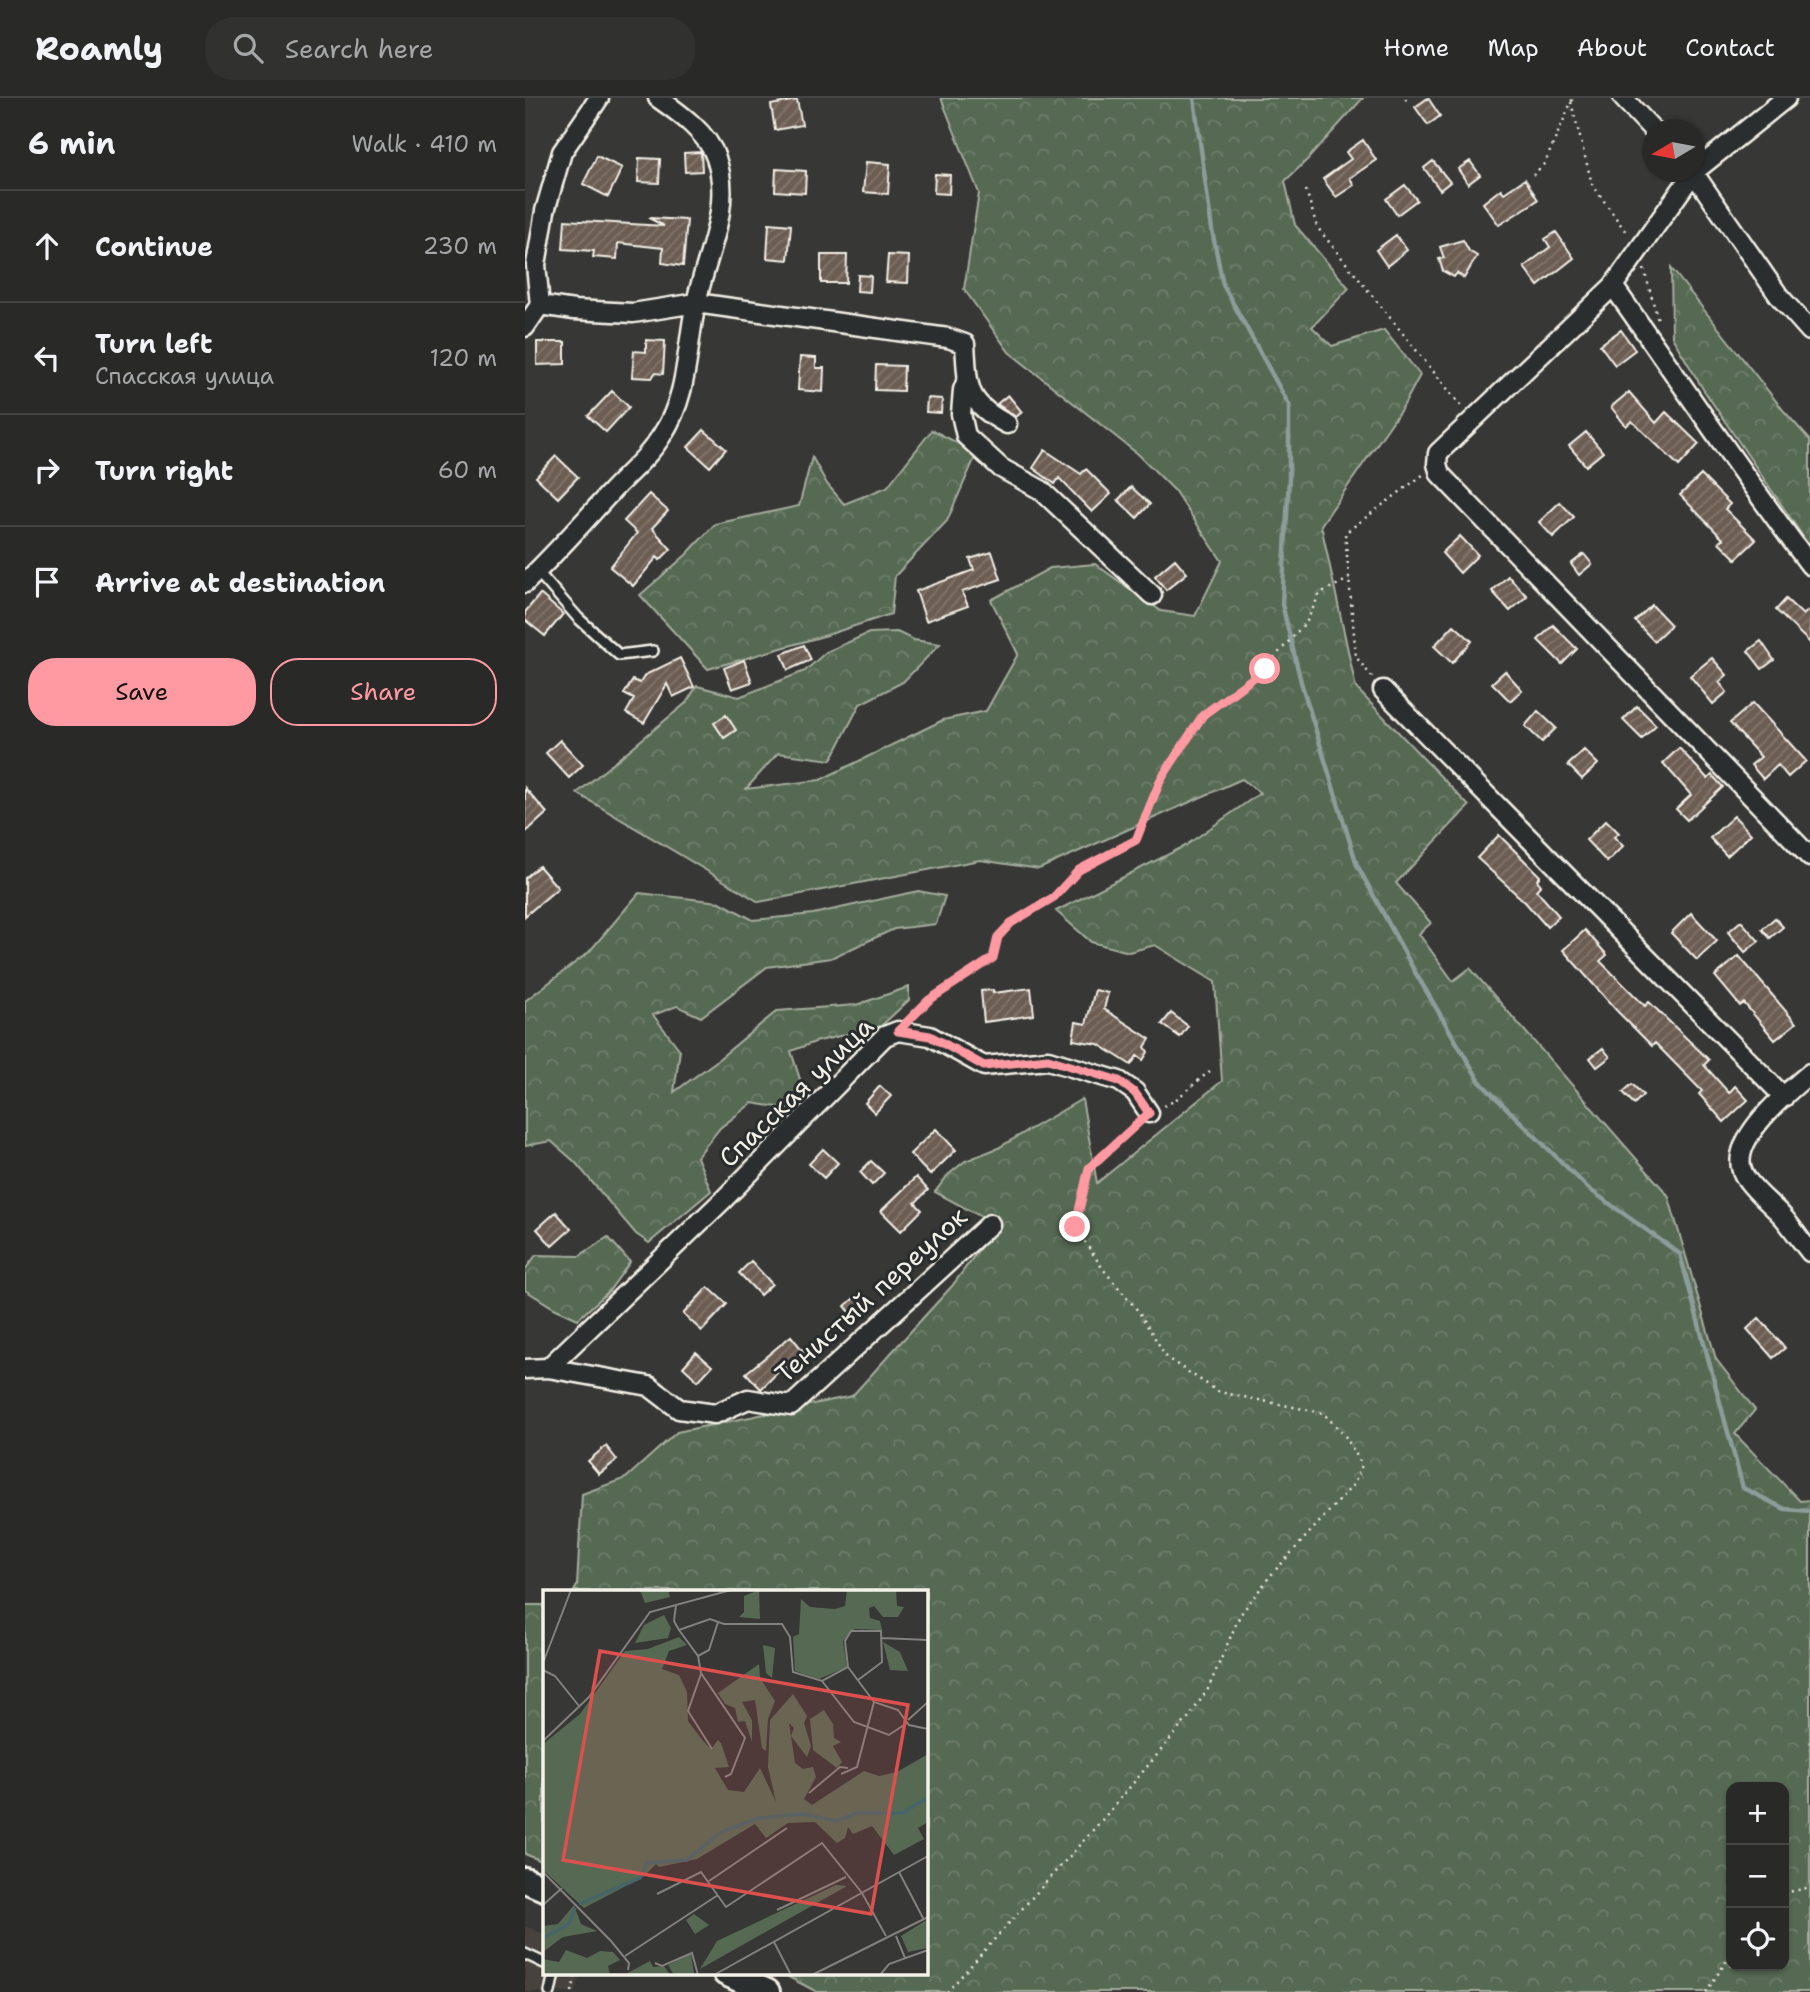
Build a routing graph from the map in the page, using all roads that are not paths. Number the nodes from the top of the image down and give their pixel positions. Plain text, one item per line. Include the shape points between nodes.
1 (599, 98) edge
2 (658, 98) edge
3 (1623, 98) edge
4 (1786, 98) edge
5 (1643, 119) edge
6 (1705, 163) edge
7 (1687, 182) edge
8 (1701, 182) edge
9 (1613, 286) junction
10 (696, 303) junction
11 (540, 305) junction
12 (525, 327) edge
13 (1810, 331) edge
14 (968, 379) junction
15 (1007, 424) dead end
16 (1810, 565) edge
17 (531, 577) edge
18 (1152, 594) dead end
19 (653, 651) dead end
20 (1383, 690) road end
21 (1810, 857) edge
22 (1810, 1073) edge
23 (1784, 1097) junction
24 (1149, 1113) road end
25 (990, 1224) dead end
26 (1810, 1252) edge
27 (548, 1368) junction
28 (525, 1369) edge
29 (525, 1880) edge
30 (543, 1888) edge
31 (525, 1954) edge
32 (543, 1963) edge
33 (554, 1974) edge
34 (728, 1974) edge
35 (550, 1992) edge
36 (767, 1992) edge

1 - 11 street via 562,152 545,211 536,265
2 - 10 street via 705,140 716,155 721,179 722,205
3 - 5 street
4 - 6 street
7 - 9 street
8 - 13 street via 1779,296
9 - 16 street
9 - 21 street via 1438,459 1440,474
10 - 11 street via 633,313
10 - 14 street via 948,338 965,344
10 - 17 street via 680,401 663,435
11 - 12 street
14 - 15 street via 973,397
14 - 18 street via 961,414 966,436 1001,468 1041,490
17 - 19 lane via 619,655
20 - 23 street
22 - 23 street
23 - 26 street via 1765,1114 1741,1150 1740,1163 1744,1175
24 - 27 street, Спасская улица via 1119,1081 1048,1059 984,1066 930,1036 898,1031 885,1036
25 - 27 street, Тенистый переулок via 791,1406 748,1399 715,1414 679,1409 649,1386
27 - 28 street
29 - 30 main road
31 - 32 lane
33 - 35 lane
34 - 36 main road

